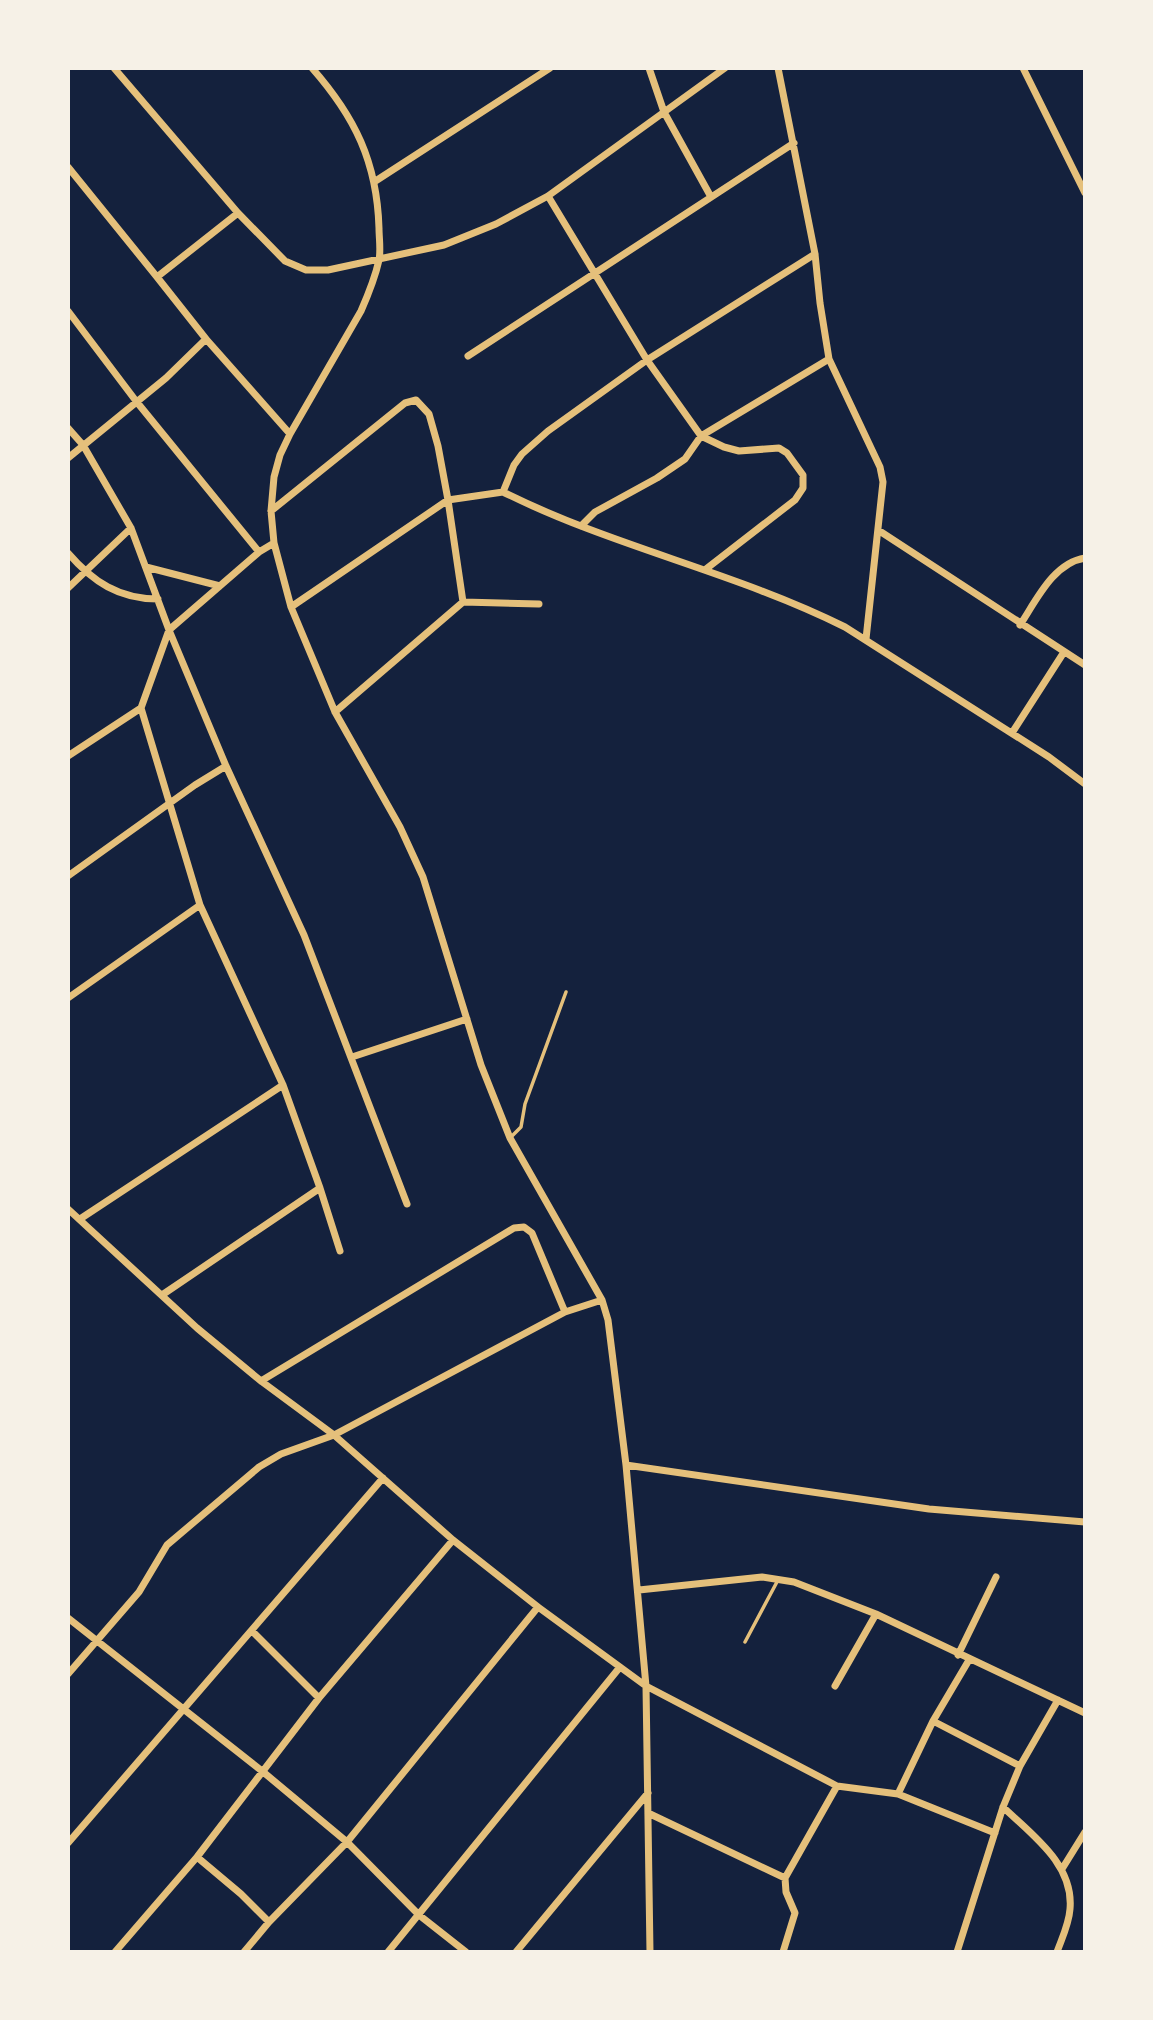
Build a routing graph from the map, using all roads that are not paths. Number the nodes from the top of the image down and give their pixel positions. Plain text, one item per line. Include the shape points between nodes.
1 (312, 68) edge
2 (550, 68) edge
3 (649, 68) edge
4 (725, 68) edge
5 (778, 68) edge
6 (1023, 68) edge
7 (115, 69) edge
8 (664, 112) junction
9 (794, 143) junction
10 (68, 167) edge
11 (374, 181) junction
12 (1085, 193) edge
13 (548, 195) junction
14 (711, 197) junction
15 (238, 213) junction
16 (815, 254) junction
17 (379, 257) junction
18 (595, 271) junction
19 (157, 277) junction
20 (68, 311) edge
21 (206, 338) junction
22 (468, 356) dead end
23 (648, 359) junction
24 (829, 359) junction
25 (136, 401) junction
26 (68, 428) edge
27 (290, 434) junction
28 (701, 436) junction
29 (83, 445) junction
30 (68, 458) edge
31 (503, 492) junction
32 (448, 500) junction
33 (271, 511) junction
34 (581, 526) junction
35 (131, 528) junction
36 (878, 530) junction
37 (274, 543) junction
38 (259, 552) junction
39 (68, 553) edge
40 (1085, 558) edge
41 (146, 567) junction
42 (706, 569) junction
43 (85, 573) junction
44 (220, 586) junction
45 (68, 587) edge
46 (158, 599) junction
47 (463, 602) junction
48 (539, 604) dead end
49 (291, 607) junction
50 (1020, 625) junction
51 (169, 630) junction
52 (866, 639) junction
53 (1064, 652) junction
54 (1085, 665) edge
55 (141, 708) junction
56 (335, 712) junction
57 (1012, 733) junction
58 (68, 756) edge
59 (226, 766) junction
60 (1085, 784) edge
61 (170, 805) junction
62 (68, 876) edge
63 (200, 905) junction
64 (566, 992) dead end
65 (68, 998) edge
66 (467, 1019) junction
67 (352, 1057) junction
68 (283, 1085) junction
69 (510, 1138) junction
70 (320, 1188) junction
71 (407, 1203) dead end
72 (68, 1209) edge
73 (80, 1219) junction
74 (340, 1251) dead end
75 (162, 1295) junction
76 (602, 1300) junction
77 (565, 1312) junction
78 (261, 1381) junction
79 (334, 1435) junction
80 (626, 1465) junction
81 (383, 1478) junction
82 (1085, 1522) edge
83 (453, 1541) junction
84 (996, 1577) dead end
85 (778, 1578) junction
86 (639, 1590) junction
87 (538, 1607) junction
88 (876, 1614) junction
89 (68, 1618) edge
90 (252, 1631) junction
91 (97, 1641) junction
92 (745, 1642) dead end
93 (958, 1655) junction
94 (970, 1660) junction
95 (620, 1667) junction
96 (68, 1674) edge
97 (646, 1686) junction
98 (835, 1686) dead end
99 (319, 1698) junction
100 (1058, 1700) junction
101 (184, 1710) junction
102 (1085, 1713) edge
103 (933, 1721) junction
104 (1020, 1766) junction
105 (262, 1771) junction
106 (838, 1786) junction
107 (648, 1793) junction
108 (898, 1794) junction
109 (1003, 1807) junction
110 (648, 1813) junction
111 (1085, 1832) edge
112 (995, 1833) junction
113 (347, 1842) junction
114 (68, 1843) edge
115 (197, 1857) junction
116 (1062, 1869) junction
117 (785, 1878) junction
118 (419, 1915) junction
119 (269, 1922) junction
120 (115, 1952) edge
121 (244, 1952) edge
122 (388, 1952) edge
123 (466, 1952) edge
124 (516, 1952) edge
125 (650, 1952) edge
126 (783, 1952) edge
127 (957, 1952) edge
128 (1058, 1952) edge

1 - 11 street via 348,114
2 - 11 street
3 - 8 street
4 - 8 street
5 - 9 street
6 - 12 street
7 - 15 street
8 - 13 street
8 - 14 street
9 - 14 street
9 - 16 street
10 - 19 street
11 - 17 street
13 - 17 street via 468,237
13 - 18 street
14 - 18 street
15 - 17 street via 285,261 298,268 328,270
15 - 19 street
16 - 23 street
16 - 24 street
17 - 27 street via 361,311
18 - 22 street
18 - 23 street
19 - 21 street
20 - 25 street
21 - 25 street
21 - 27 street
23 - 28 street
23 - 31 street via 534,443 514,465
24 - 28 street
24 - 36 street via 880,467
25 - 29 street
25 - 38 street
26 - 29 street
27 - 33 street via 274,477
28 - 34 street via 685,459 594,512
28 - 42 street via 739,451 779,448 793,459 804,481 794,500
29 - 30 street
29 - 35 street
31 - 32 street
31 - 34 street
32 - 33 street via 429,414 416,400 405,403
32 - 47 street
32 - 49 street
33 - 37 street
34 - 42 street
35 - 41 street
35 - 43 street
36 - 50 street
36 - 52 street
37 - 38 street
37 - 49 street
38 - 44 street
39 - 43 street
40 - 50 street via 1076,559 1049,582
41 - 44 street
41 - 46 street
42 - 52 street via 818,613
43 - 45 street
43 - 46 street via 111,589
44 - 51 street
46 - 51 street
47 - 48 street
47 - 56 street
49 - 56 street
50 - 53 street
51 - 55 street
51 - 59 street
52 - 57 street
53 - 54 street
53 - 57 street
55 - 58 street
55 - 61 street
56 - 66 street via 423,877
57 - 60 street
59 - 61 street
59 - 67 street via 304,935
61 - 62 street
61 - 63 street
63 - 65 street
63 - 68 street
64 - 69 lane via 521,1127
66 - 67 street
66 - 69 street
67 - 71 street
68 - 70 street
68 - 73 street
69 - 76 street
70 - 74 street
70 - 75 street
72 - 73 street
73 - 75 street
75 - 78 street
76 - 77 street
76 - 80 street
77 - 78 street via 532,1233 514,1227
77 - 79 street
78 - 79 street
79 - 81 street
79 - 91 street via 259,1467 184,1529 167,1545 139,1592
80 - 82 street via 929,1509
80 - 86 street
81 - 83 street
81 - 90 street
83 - 87 street
83 - 99 street
84 - 93 street
85 - 86 street
85 - 88 street
85 - 92 lane
86 - 97 street
87 - 95 street
87 - 113 street
88 - 93 street
88 - 98 street
89 - 91 street
90 - 99 street
90 - 101 street
91 - 96 street
91 - 101 street
93 - 94 street
94 - 100 street
94 - 103 street
95 - 97 street
95 - 118 street
97 - 106 street
97 - 107 street
99 - 105 street
100 - 102 street
100 - 104 street
101 - 105 street
101 - 114 street
103 - 104 street
103 - 108 street
104 - 109 street
105 - 113 street
105 - 115 street
106 - 108 street
106 - 117 street
107 - 110 street
107 - 124 street
108 - 112 street
109 - 112 street
109 - 116 street
110 - 117 street
110 - 125 street
111 - 116 street
112 - 127 street
113 - 118 street
113 - 119 street
115 - 119 street
115 - 120 street
116 - 128 street via 1070,1909
117 - 126 street via 795,1913
118 - 122 street
118 - 123 street
119 - 121 street

